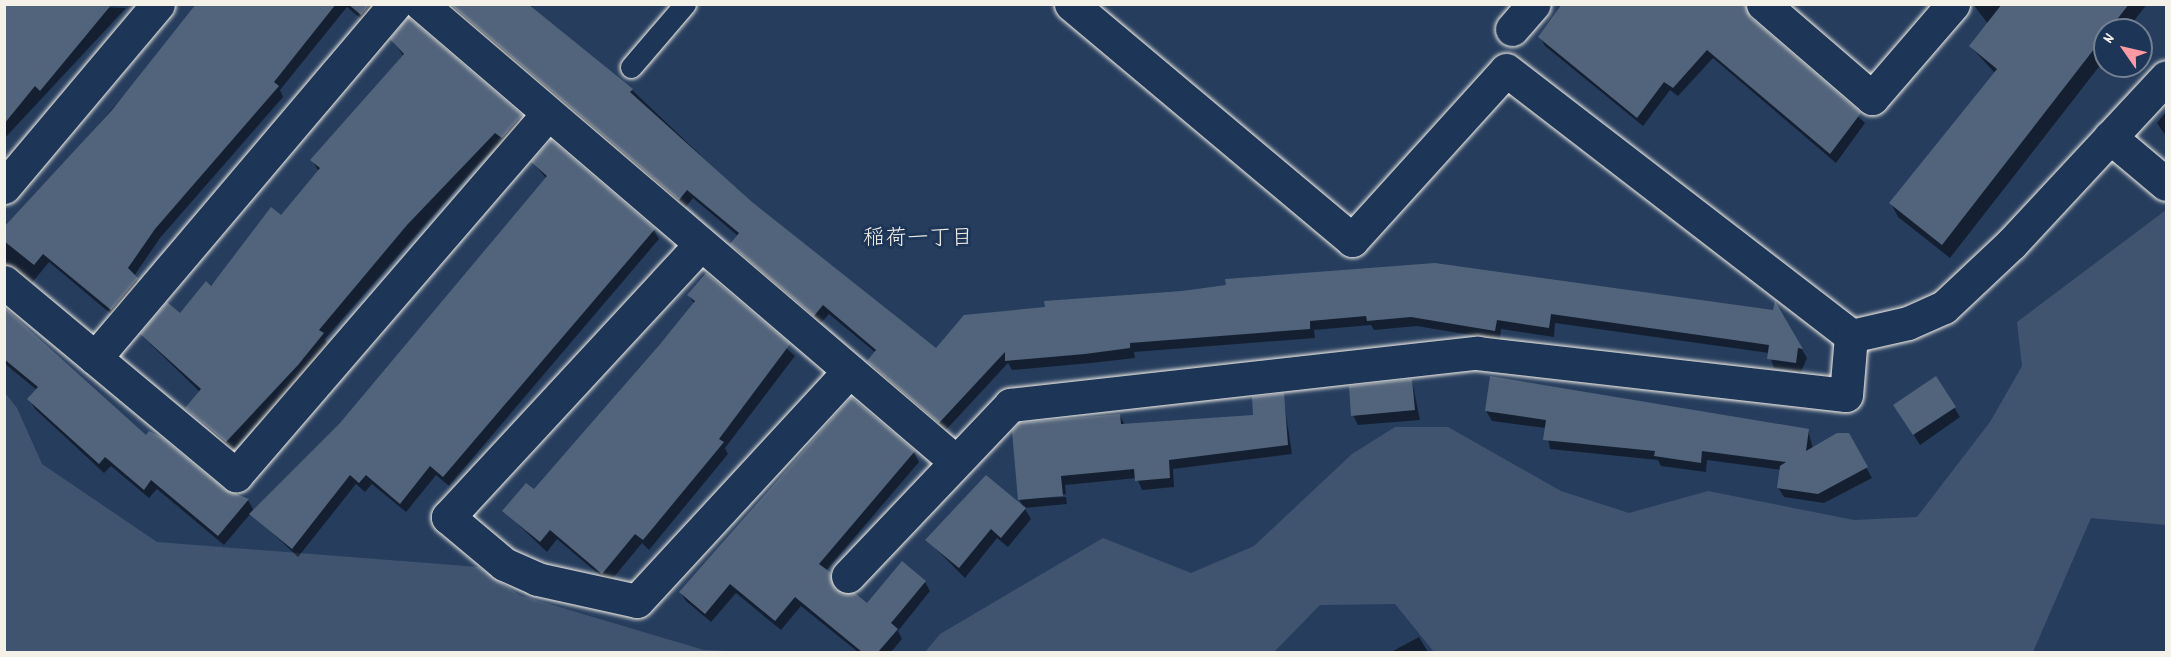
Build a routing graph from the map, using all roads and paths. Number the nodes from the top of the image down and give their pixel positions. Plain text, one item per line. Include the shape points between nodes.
1 (158, 4) edge
2 (395, 4) edge
3 (421, 4) edge
4 (685, 4) edge
5 (1071, 4) edge
6 (1534, 4) edge
7 (1763, 4) edge
8 (1953, 4) edge
9 (1512, 29) dead end
10 (631, 67) dead end
11 (2166, 77) edge
12 (548, 114) junction
13 (2110, 137) junction
14 (2166, 184) edge
15 (4, 187) edge
16 (700, 245) junction
17 (4, 282) edge
18 (1851, 336) junction
19 (95, 358) junction
20 (849, 371) junction
21 (954, 460) junction
22 (848, 576) dead end

1 - 15 street
2 - 19 street
3 - 12 street
4 - 10 lane
5 - 18 street via 1352,240 1506,70
6 - 9 street
7 - 8 street via 1872,99
11 - 13 street
12 - 16 street
12 - 19 street via 236,475
13 - 14 street
13 - 18 street via 1944,307 1908,324
16 - 20 street
16 - 20 street via 448,517 504,564 537,579 637,601
17 - 19 street
18 - 21 street via 1846,395 1447,354 1010,405
20 - 21 street
21 - 22 street

